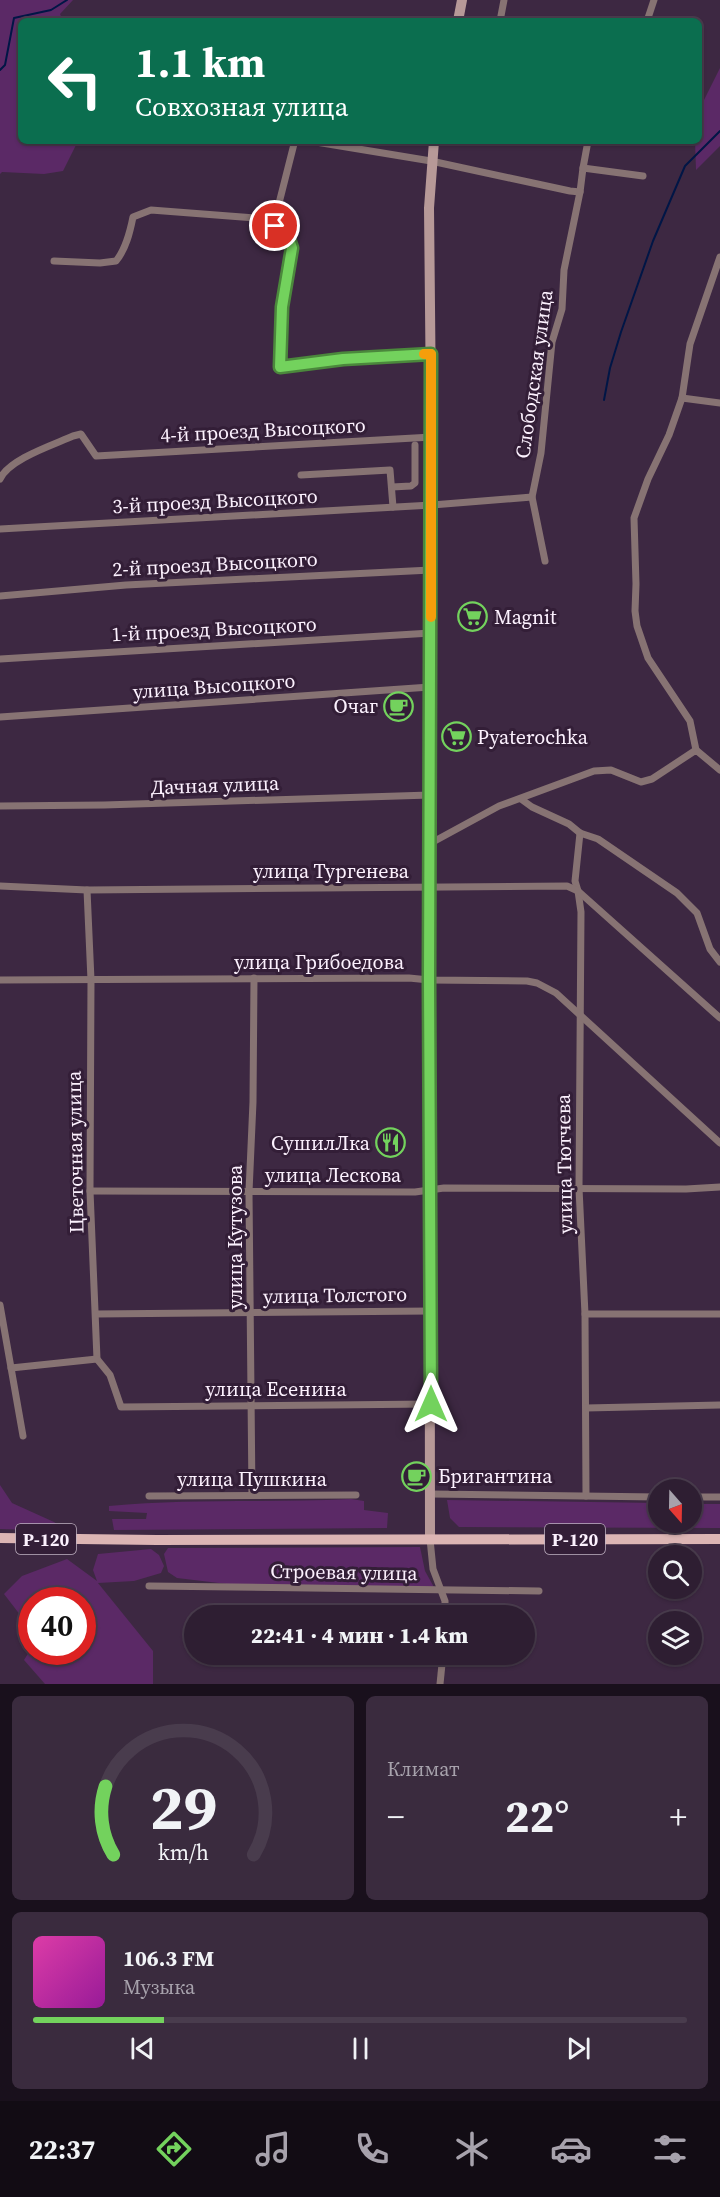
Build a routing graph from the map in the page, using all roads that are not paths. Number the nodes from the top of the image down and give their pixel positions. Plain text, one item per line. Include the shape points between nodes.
1 (462, 0) edge
2 (504, 0) edge
3 (654, 0) edge
4 (462, 18) edge
5 (501, 18) edge
6 (648, 18) edge
7 (294, 144) edge
8 (328, 144) edge
9 (434, 144) edge
10 (587, 144) edge
11 (431, 161) junction
12 (583, 168) junction
13 (643, 176) dead end
14 (580, 192) junction
15 (276, 215) junction
16 (720, 257) edge
17 (54, 261) dead end
18 (431, 354) junction
19 (682, 398) junction
20 (720, 403) edge
21 (432, 437) junction
22 (415, 445) dead end
23 (301, 475) dead end
24 (0, 479) edge
25 (392, 487) junction
26 (532, 497) junction
27 (432, 505) junction
28 (393, 507) junction
29 (0, 529) edge
30 (545, 561) dead end
31 (431, 570) junction
32 (0, 596) edge
33 (430, 633) junction
34 (0, 659) edge
35 (430, 687) junction
36 (0, 717) edge
37 (696, 750) junction
38 (720, 770) edge
39 (430, 795) junction
40 (521, 799) junction
41 (0, 806) edge
42 (580, 833) junction
43 (431, 843) junction
44 (0, 886) edge
45 (430, 887) junction
46 (87, 890) junction
47 (578, 891) junction
48 (720, 962) edge
49 (254, 978) junction
50 (0, 980) edge
51 (91, 980) junction
52 (429, 980) junction
53 (581, 1017) junction
54 (720, 1018) edge
55 (720, 1143) edge
56 (720, 1187) edge
57 (579, 1188) junction
58 (430, 1189) junction
59 (90, 1191) junction
60 (249, 1192) junction
61 (0, 1305) edge
62 (431, 1311) junction
63 (252, 1313) junction
64 (96, 1314) junction
65 (585, 1314) junction
66 (720, 1314) edge
67 (97, 1359) junction
68 (11, 1368) junction
69 (431, 1404) junction
70 (720, 1405) edge
71 (252, 1406) junction
72 (586, 1408) junction
73 (23, 1436) dead end
74 (431, 1494) junction
75 (252, 1495) junction
76 (356, 1495) dead end
77 (149, 1496) dead end
78 (586, 1496) junction
79 (648, 1497) edge
80 (702, 1497) edge
81 (720, 1497) edge
82 (0, 1538) edge
83 (430, 1539) junction
84 (720, 1539) edge
85 (149, 1586) dead end
86 (441, 1590) junction
87 (539, 1591) dead end
88 (445, 1605) edge
89 (442, 1665) edge
90 (440, 1684) edge

1 - 4 street
2 - 5 street
3 - 6 street
7 - 15 street
8 - 11 street
9 - 11 street
10 - 12 street, Слободская улица
11 - 14 street
11 - 18 street
12 - 13 street
12 - 14 street, Слободская улица
14 - 26 street, Слободская улица via 564,270 562,309 552,342 541,453
15 - 17 street via 255,218 151,210 133,217 130,234 116,261
15 - 18 street via 275,226 288,236 292,248 282,307 280,367
16 - 19 street via 690,344
18 - 21 street
19 - 20 street
19 - 37 street via 634,518 635,611 648,658 690,721
21 - 24 street, 4-й проезд Высоцкого via 96,456 81,434 21,460
21 - 27 street
22 - 25 street via 415,483
23 - 25 street via 390,470
25 - 28 street
26 - 27 street, 3-й проезд Высоцкого
26 - 30 street, Слободская улица
27 - 28 street, 3-й проезд Высоцкого
27 - 31 street
28 - 29 street, 3-й проезд Высоцкого
31 - 32 street, 2-й проезд Высоцкого via 126,585
31 - 33 street
33 - 34 street, 1-й проезд Высоцкого
33 - 35 street
35 - 36 street, улица Высоцкого
35 - 39 street
37 - 38 street
37 - 40 street via 652,779 641,782 610,770 594,771
39 - 41 street, Дачная улица
39 - 43 street
40 - 42 street
40 - 43 street via 499,806
42 - 47 street, улица Тютчева via 575,881
42 - 48 street via 598,839 677,893 697,913 710,949
43 - 45 street
44 - 46 street, улица Тургенева
45 - 46 street, улица Тургенева
45 - 47 street, улица Тургенева via 567,886
45 - 52 street
46 - 51 street, Цветочная улица
47 - 53 street, улица Тютчева
47 - 54 street
49 - 51 street, улица Грибоедова
49 - 52 street, улица Грибоедова
49 - 60 street, улица Кутузова
50 - 51 street, улица Грибоедова
51 - 59 street, Цветочная улица
52 - 53 street, улица Грибоедова via 537,983 556,993
52 - 58 street
53 - 55 street, улица Грибоедова
53 - 57 street, улица Тютчева
56 - 57 street, улица Лескова
57 - 58 street, улица Лескова
57 - 65 street, улица Тютчева
58 - 60 street, улица Лескова
58 - 62 street
59 - 60 street, улица Лескова
59 - 64 street, Цветочная улица
60 - 63 street, улица Кутузова
61 - 68 street
62 - 63 street, улица Толстого
62 - 69 street
63 - 64 street, улица Толстого
63 - 71 street, улица Кутузова
64 - 67 street, Цветочная улица
65 - 66 street
65 - 72 street, улица Тютчева
67 - 68 street
67 - 71 street, улица Есенина via 110,1376 121,1407
68 - 73 street
69 - 71 street, улица Есенина
69 - 74 street
70 - 72 street
71 - 75 street, улица Кутузова
72 - 78 street, улица Тютчева
74 - 78 street
74 - 83 street
75 - 76 street, улица Пушкина
75 - 77 street, улица Пушкина
78 - 79 street
80 - 81 street
82 - 83 main road, Р-120
83 - 84 main road, Р-120
83 - 86 street via 433,1569
85 - 86 street, Строевая улица
86 - 87 street, Строевая улица
86 - 88 street
89 - 90 street

